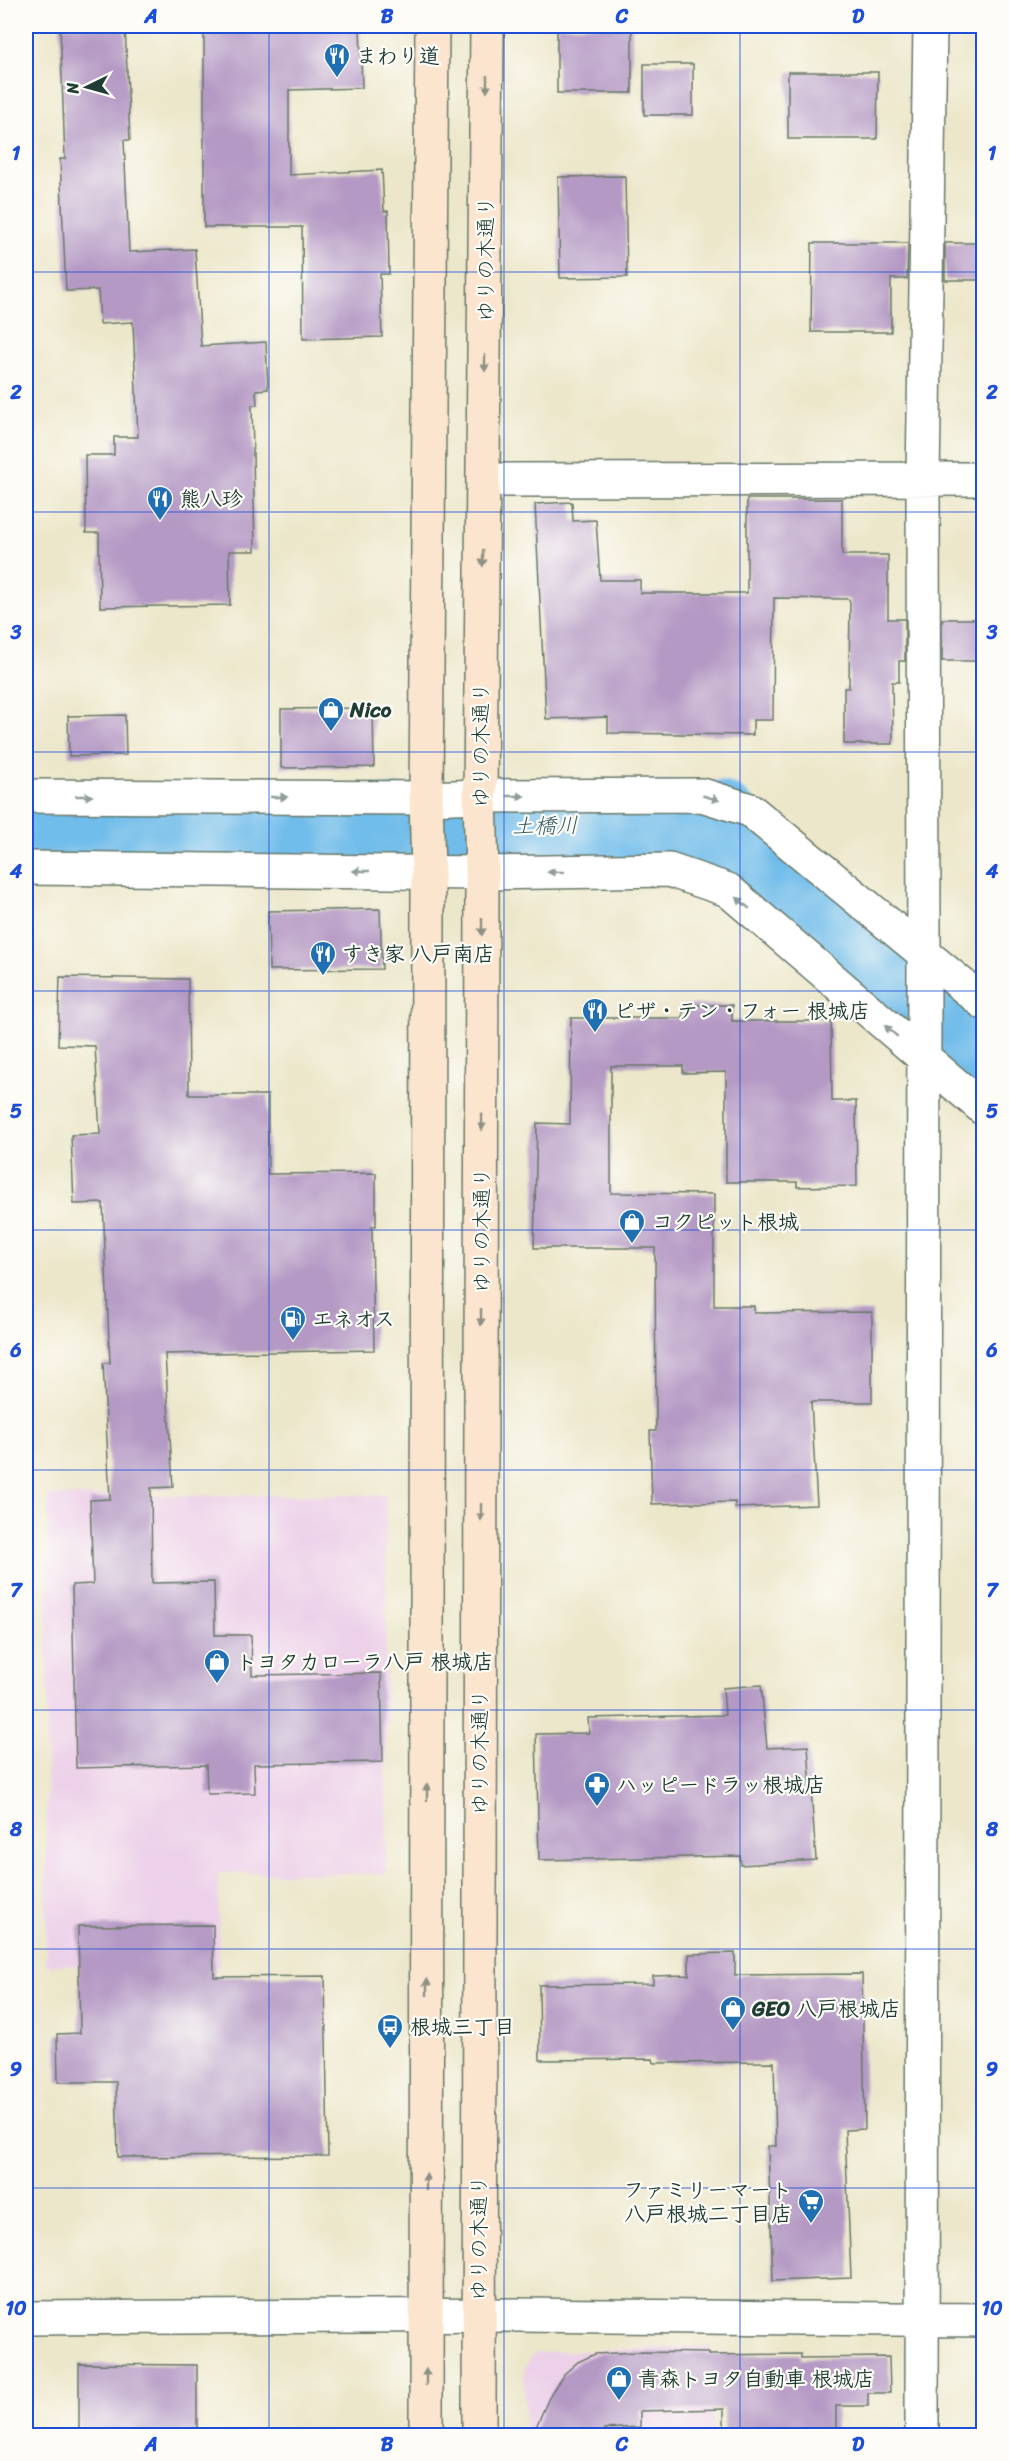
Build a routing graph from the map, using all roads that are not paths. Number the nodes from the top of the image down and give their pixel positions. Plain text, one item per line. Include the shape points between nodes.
1 (432, 26) edge
2 (487, 26) edge
3 (930, 26) edge
4 (922, 478) junction
5 (984, 479) edge
6 (484, 480) junction
7 (26, 796) edge
8 (426, 798) junction
9 (480, 798) junction
10 (26, 868) edge
11 (482, 871) junction
12 (428, 872) junction
13 (924, 954) junction
14 (984, 1004) edge
15 (924, 1060) junction
16 (984, 1109) edge
17 (479, 2316) junction
18 (426, 2317) junction
19 (26, 2318) edge
20 (922, 2320) junction
21 (984, 2320) edge
22 (426, 2436) edge
23 (479, 2436) edge
24 (922, 2436) edge

1 - 8 street
2 -> 6 street, ゆりの木通り
3 - 4 street
4 - 5 street
4 - 6 street
4 - 13 street
6 -> 9 street, ゆりの木通り
7 -> 8 street
8 - 9 street
8 - 12 street
9 - 11 street, ゆりの木通り
9 -> 13 street via 702,795 750,810
12 -> 10 street
11 - 12 street
15 -> 11 street via 728,890 669,870
11 -> 17 street, ゆりの木通り
18 -> 12 street
13 - 14 street
13 - 15 street
15 - 16 street
15 - 20 street
17 - 18 street
17 - 20 street
17 - 23 street, ゆりの木通り
18 - 19 street
22 -> 18 street
20 - 21 street
20 - 24 street

